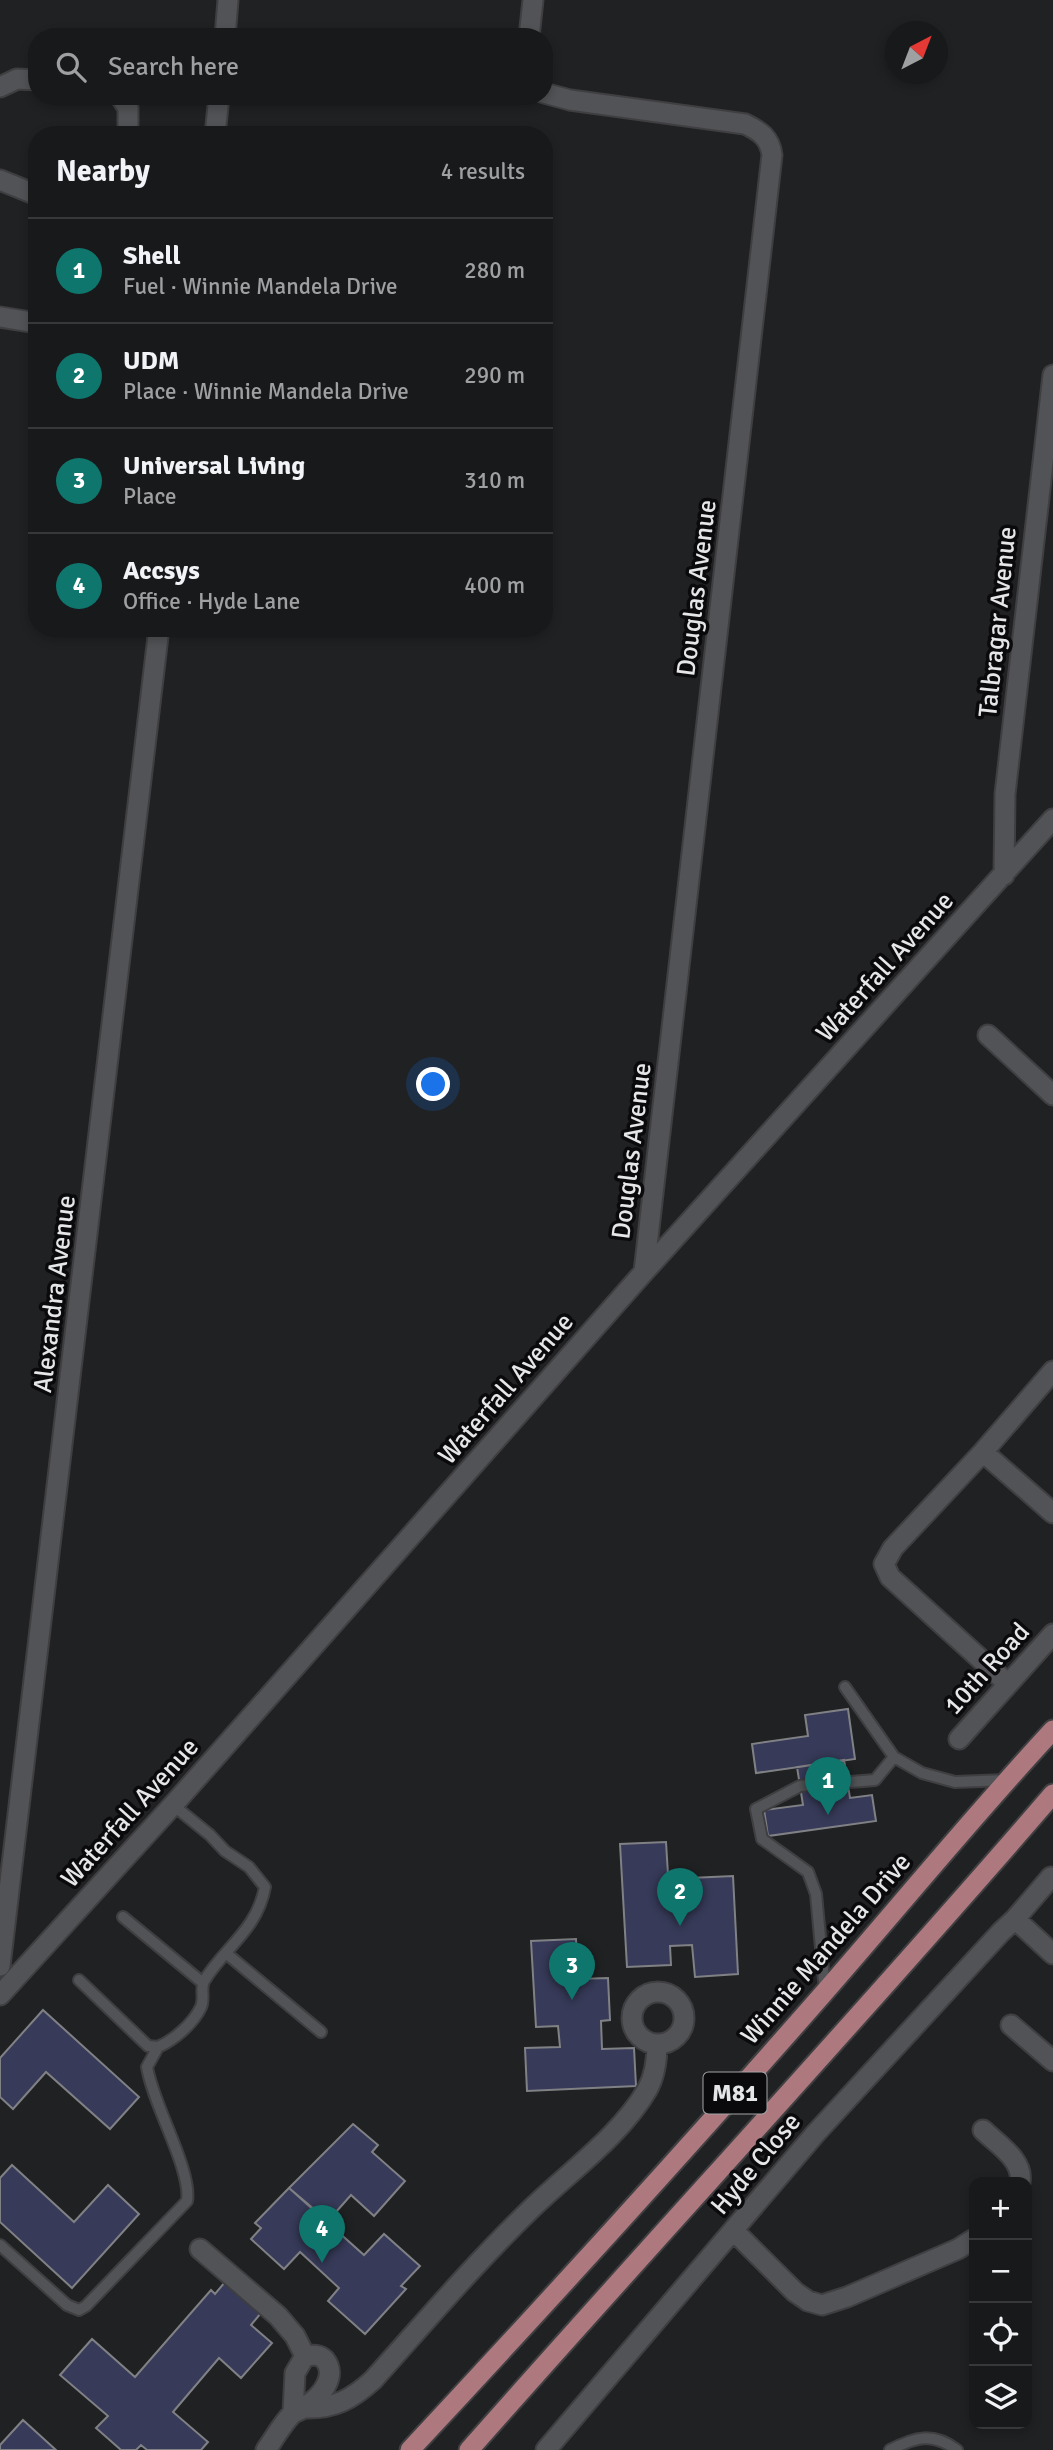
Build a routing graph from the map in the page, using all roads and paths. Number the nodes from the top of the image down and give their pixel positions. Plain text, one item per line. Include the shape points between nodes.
1 (228, 0) edge
2 (533, 0) edge
3 (226, 28) edge
4 (530, 28) edge
5 (28, 80) edge
6 (0, 87) edge
7 (553, 95) edge
8 (126, 105) edge
9 (218, 105) edge
10 (128, 126) edge
11 (216, 126) edge
12 (0, 180) edge
13 (28, 191) edge
14 (0, 317) edge
15 (28, 322) edge
16 (1053, 375) edge
17 (158, 637) edge
18 (1053, 819) edge
19 (1004, 875) junction
20 (988, 1035) dead end
21 (1053, 1095) edge
22 (644, 1272) junction
23 (1053, 1371) edge
24 (983, 1452) junction
25 (1053, 1513) edge
26 (1053, 1634) edge
27 (1008, 1684) junction
28 (845, 1688) dead end
29 (1053, 1730) edge
30 (959, 1739) dead end
31 (894, 1758) junction
32 (1007, 1780) junction
33 (1053, 1794) edge
34 (173, 1805) junction
35 (1052, 1875) edge
36 (123, 1917) dead end
37 (1015, 1919) junction
38 (227, 1954) junction
39 (1053, 1954) edge
40 (0, 1966) edge
41 (79, 1980) dead end
42 (203, 1983) junction
43 (825, 1992) junction
44 (0, 1995) edge
45 (1011, 2025) dead end
46 (321, 2032) dead end
47 (657, 2044) dead end
48 (158, 2047) junction
49 (1053, 2061) edge
50 (983, 2130) dead end
51 (1020, 2177) edge
52 (734, 2231) junction
53 (972, 2240) edge
54 (0, 2245) edge
55 (200, 2249) dead end
56 (305, 2356) junction
57 (299, 2410) junction
58 (266, 2450) edge
59 (410, 2450) edge
60 (469, 2450) edge
61 (547, 2450) edge
62 (890, 2450) edge
63 (957, 2450) edge

1 - 3 street
2 - 4 street
5 - 6 street
7 - 22 street, Douglas Avenue via 745,124 762,133 771,149
8 - 10 street
9 - 11 street
12 - 13 street
14 - 15 street
16 - 19 street, Talbragar Avenue via 1005,794
17 - 40 street, Alexandra Avenue
18 - 19 street, Waterfall Avenue
19 - 22 street, Waterfall Avenue
20 - 21 street
22 - 34 street, Waterfall Avenue
23 - 24 street
24 - 25 street
24 - 27 street via 893,1548 884,1564 890,1577
26 - 27 street, 10th Road
27 - 30 street, 10th Road
28 - 31 lane
29 - 32 main road, Winnie Mandela Drive / M81
31 - 32 lane via 922,1773 954,1782
31 - 43 lane via 875,1780 800,1786 756,1810 762,1839 808,1872 816,1894
32 - 43 main road, Winnie Mandela Drive / M81
33 - 60 main road, M81
34 - 38 lane via 249,1867 265,1887 262,1904
34 - 44 street, Waterfall Avenue
35 - 37 street, Hyde Close
36 - 42 lane
37 - 39 street
37 - 52 street, Hyde Close via 815,2134
38 - 42 lane
38 - 46 lane
41 - 48 lane via 148,2046
42 - 48 lane via 202,2006 183,2030
43 - 59 main road, Winnie Mandela Drive / M81 via 628,2216
45 - 49 street
47 - 57 street via 654,2075 635,2107 497,2243 373,2380 334,2406
48 - 54 lane via 146,2067 185,2176 187,2201 79,2310 67,2305
50 - 51 street via 1015,2160
52 - 53 street via 795,2292 822,2305
52 - 61 street, Hyde Close
55 - 56 street via 278,2316
56 - 57 street via 295,2373
56 - 57 street via 323,2358 329,2372 322,2392
57 - 58 street
62 - 63 lane via 929,2436

